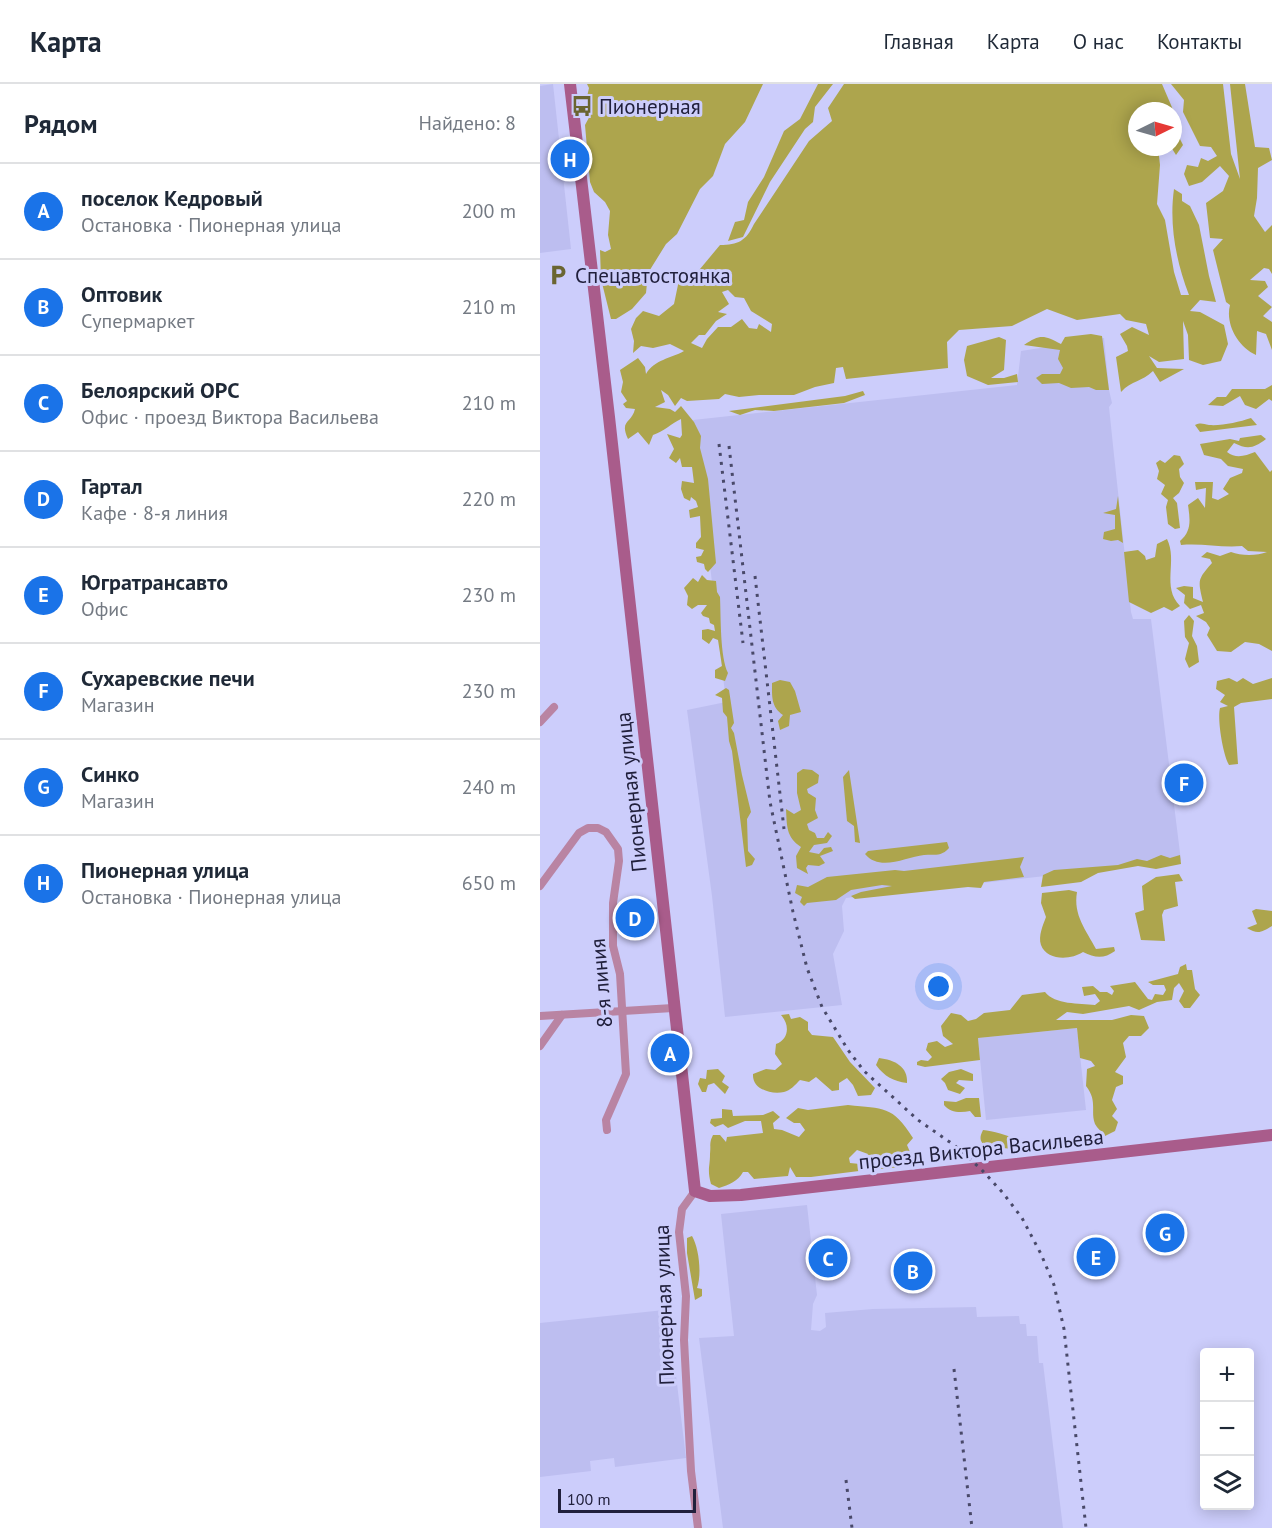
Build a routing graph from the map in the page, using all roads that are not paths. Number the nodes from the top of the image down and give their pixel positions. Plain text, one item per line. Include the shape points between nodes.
1 (570, 84) edge
2 (554, 706) dead end
3 (540, 722) edge
4 (540, 886) edge
5 (673, 1008) junction
6 (622, 1011) junction
7 (562, 1015) junction
8 (540, 1016) edge
9 (540, 1046) edge
10 (607, 1130) dead end
11 (1272, 1135) edge
12 (695, 1191) junction
13 (698, 1528) edge

1 - 5 street, Пионерная улица
2 - 3 street
4 - 6 street, 8-я линия via 579,833 588,828 606,832 618,849 613,946 620,974
5 - 6 street
5 - 12 street, Пионерная улица
6 - 7 street
6 - 10 street, 8-я линия via 626,1074 606,1120
7 - 8 street
7 - 9 street
11 - 12 street, проезд Виктора Васильева via 741,1195 710,1196
12 - 13 street, Пионерная улица via 682,1209 679,1232 686,1296 684,1340 691,1471

